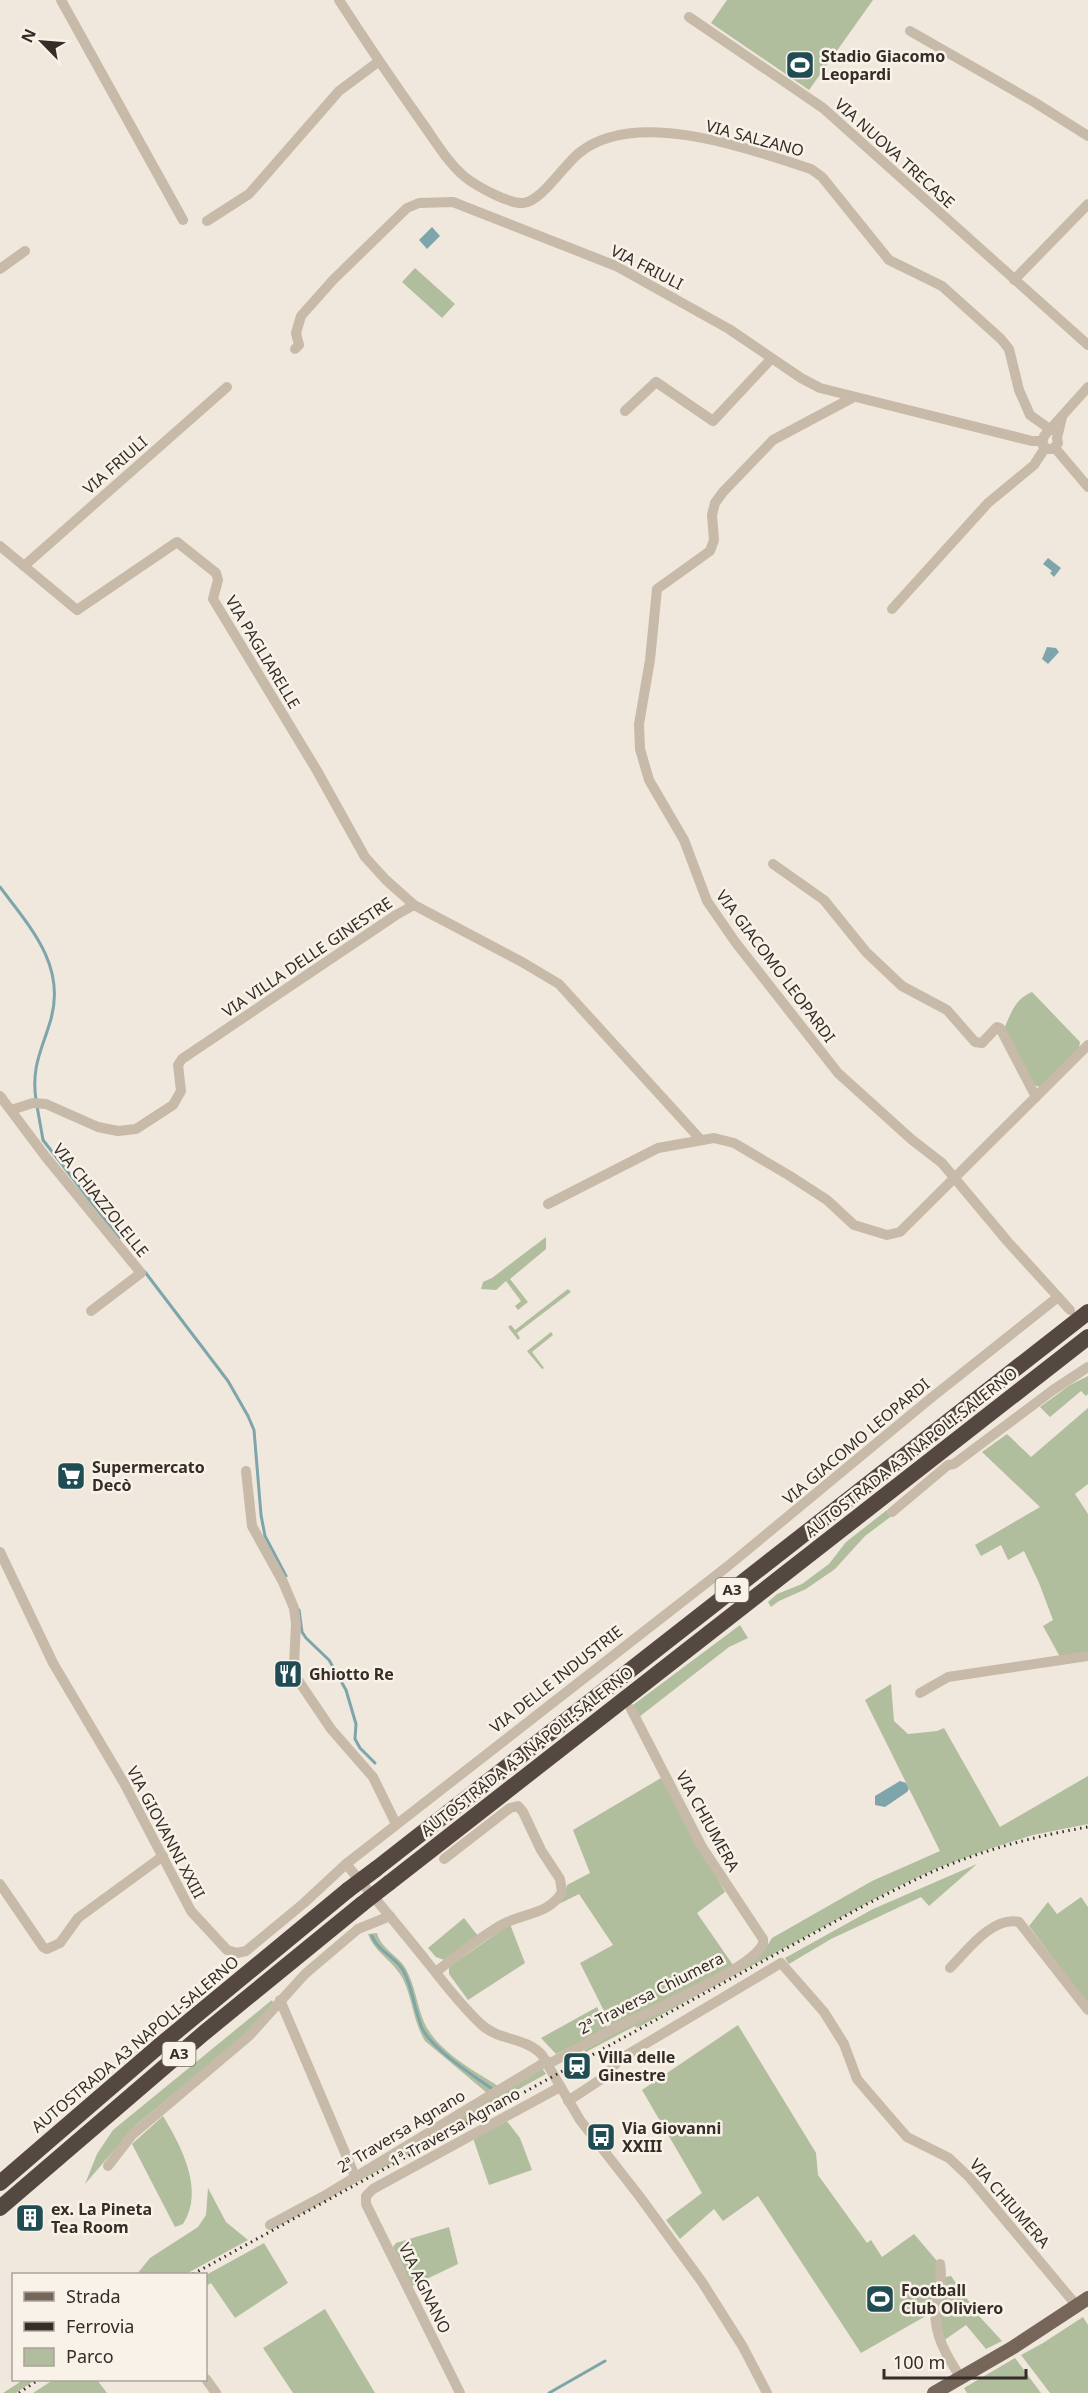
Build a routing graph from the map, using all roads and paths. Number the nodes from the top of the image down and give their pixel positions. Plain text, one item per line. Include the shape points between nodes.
1 (61, 0) edge
2 (339, 0) edge
3 (689, 17) dead end
4 (910, 31) dead end
5 (378, 62) junction
6 (1088, 136) edge
7 (1088, 204) edge
8 (183, 220) dead end
9 (207, 221) dead end
10 (25, 251) dead end
11 (0, 269) edge
12 (1014, 280) junction
13 (1088, 345) edge
14 (295, 350) dead end
15 (771, 359) junction
16 (227, 387) dead end
17 (1088, 387) edge
18 (852, 398) junction
19 (625, 411) dead end
20 (1050, 440) junction
21 (1088, 486) edge
22 (0, 546) edge
23 (24, 566) junction
24 (892, 609) dead end
25 (773, 864) dead end
26 (414, 905) junction
27 (1088, 1046) edge
28 (0, 1095) edge
29 (1036, 1097) junction
30 (11, 1110) junction
31 (700, 1140) junction
32 (956, 1179) junction
33 (548, 1204) dead end
34 (1058, 1297) junction
35 (1070, 1310) dead end
36 (91, 1311) dead end
37 (1088, 1312) edge
38 (1088, 1337) edge
39 (1088, 1368) edge
40 (246, 1472) dead end
41 (892, 1512) dead end
42 (786, 1519) joint
43 (0, 1552) edge
44 (1088, 1656) edge
45 (920, 1693) dead end
46 (631, 1709) dead end
47 (396, 1824) junction
48 (163, 1856) junction
49 (444, 1858) dead end
50 (346, 1864) junction
51 (0, 1884) edge
52 (390, 1916) junction
53 (763, 1944) joint
54 (950, 1968) dead end
55 (436, 1972) junction
56 (280, 2000) junction
57 (1088, 2010) edge
58 (548, 2063) junction
59 (560, 2087) junction
60 (568, 2102) junction
61 (108, 2166) dead end
62 (355, 2175) junction
63 (0, 2183) edge
64 (366, 2196) joint
65 (0, 2208) edge
66 (270, 2225) dead end
67 (940, 2264) dead end
68 (1082, 2302) edge
69 (961, 2378) junction
70 (207, 2380) edge
71 (216, 2393) edge
72 (460, 2393) edge
73 (767, 2393) edge
74 (934, 2393) edge

1 - 8 street
2 - 5 street, VIA SALZANO
3 - 12 street, VIA NUOVA TRECASE via 823,108
4 - 6 street
5 - 9 street via 339,92 249,194
5 - 20 street, VIA SALZANO via 449,162 465,177 508,200 522,203 538,198 567,163 589,145 630,133 659,132 721,141 811,169 822,177 889,260 942,286 1001,339 1009,349 1030,415
7 - 12 street
10 - 11 street
12 - 13 street, VIA NUOVA TRECASE
14 - 15 street, VIA FRIULI via 299,345 296,333 301,316 333,280 407,208 444,201 616,266 729,329
15 - 18 street, VIA FRIULI via 820,388
15 - 19 street via 713,421 656,382
16 - 23 street, VIA FRIULI
17 - 20 street via 1062,417
18 - 20 street, VIA FRIULI via 1032,441
18 - 32 street, VIA GIACOMO LEOPARDI via 773,440 715,503 710,551 657,589 639,724 640,749 649,780 684,840 707,901 736,943 838,1073
20 - 21 street, VIA SALZANO
20 - 24 street via 1034,465 988,502
22 - 23 street, VIA PAGLIARELLE
23 - 26 street, VIA PAGLIARELLE via 77,610 177,542 216,573 213,598 365,857
25 - 29 street via 824,900 866,952 902,986 947,1011 975,1042 982,1043 1000,1028
26 - 30 street, VIA VILLA DELLE GINESTRE via 182,1059 178,1065 181,1091 173,1105 136,1129 98,1127 36,1103
26 - 31 street, VIA VILLA DELLE GINESTRE via 559,984
27 - 29 street
28 - 30 street, VIA CHIAZZOLELLE
29 - 32 street
30 - 36 street, VIA CHIAZZOLELLE via 141,1273
31 - 32 street via 714,1138 734,1143 816,1192 855,1225 887,1235 900,1232
31 - 33 street via 657,1148
32 - 34 street, VIA GIACOMO LEOPARDI
34 - 35 street, VIA GIACOMO LEOPARDI
34 - 42 street, VIA GIACOMO LEOPARDI
37 - 63 highway, AUTOSTRADA A3 NAPOLI-SALERNO / A3, bridge via 348,1890
38 - 65 highway, AUTOSTRADA A3 NAPOLI-SALERNO / A3, bridge via 362,1904
39 - 41 street via 948,1465
40 - 47 street via 252,1526 294,1608 296,1677 331,1729 373,1778
42 - 47 street, VIA DELLE INDUSTRIE
43 - 48 street, VIA GIOVANNI XXIII via 52,1663
44 - 45 street via 948,1677
46 - 53 street, VIA CHIUMERA via 702,1847
47 - 50 street, VIA DELLE INDUSTRIE
48 - 50 street, VIA GIOVANNI XXIII via 191,1911 227,1950 237,1953 246,1952
48 - 51 street via 78,1918 60,1943 47,1949
49 - 55 street via 518,1806 560,1879 562,1892 552,1905 502,1925
50 - 52 street
52 - 55 street
52 - 56 street via 358,1929
53 - 58 street, 2ª Traversa Chiumera via 751,1957 710,1983
54 - 57 street via 992,1928 1011,1920 1019,1922
55 - 58 street via 482,2025 535,2047
56 - 61 street via 249,2036 132,2135
56 - 62 street
58 - 59 street
58 - 62 street, 2ª Traversa Agnano
59 - 60 street
59 - 64 street, 1ª Traversa Agnano
60 - 68 street, VIA CHIUMERA via 603,2078 620,2060 781,1963 824,2012 844,2044 857,2079 907,2137 949,2158
60 - 73 street via 702,2282
62 - 66 street, 2ª Traversa Agnano
64 - 72 street, VIA AGNANO via 366,2204
67 - 69 street via 937,2329
68 - 69 main road
69 - 74 main road
70 - 71 street

